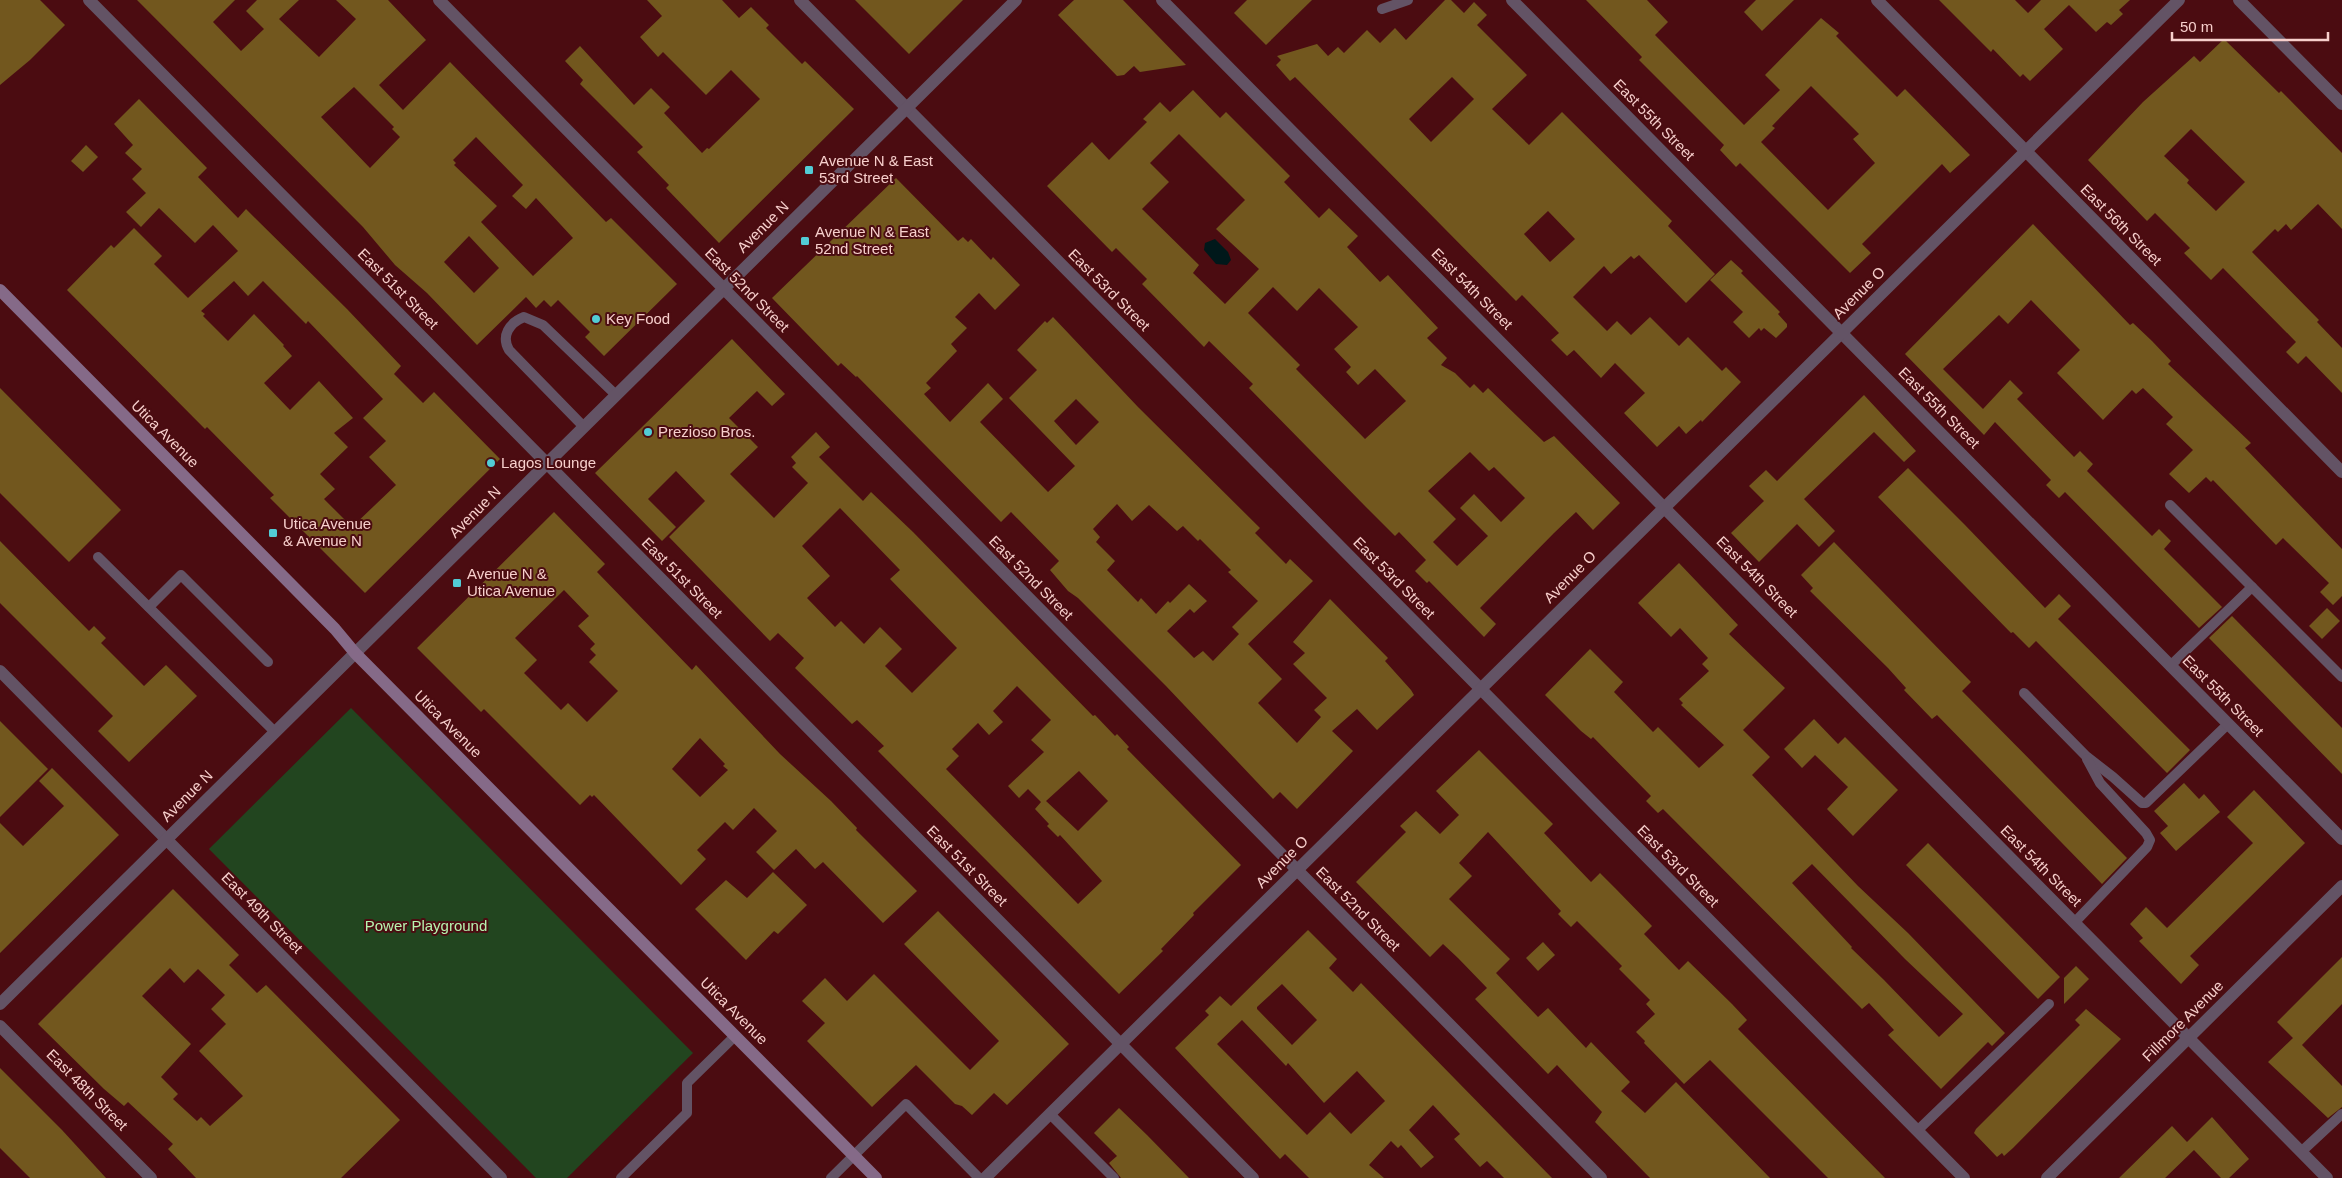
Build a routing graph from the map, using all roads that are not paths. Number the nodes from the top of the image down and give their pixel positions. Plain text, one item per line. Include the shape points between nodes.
1 (89, 0) edge
2 (439, 0) edge
3 (800, 0) edge
4 (1016, 0) edge
5 (1408, 0) edge
6 (1512, 0) edge
7 (1877, 0) edge
8 (2179, 0) edge
9 (2239, 0) edge
10 (1167, 2) edge
11 (1382, 9) dead end
12 (2342, 104) edge
13 (907, 108) junction
14 (2026, 151) junction
15 (723, 289) junction
16 (0, 290) edge
17 (1841, 333) junction
18 (616, 395) junction
19 (584, 427) junction
20 (547, 464) junction
21 (2342, 472) edge
22 (2170, 505) dead end
23 (1665, 508) junction
24 (98, 557) dead end
25 (2252, 587) junction
26 (149, 607) junction
27 (355, 653) junction
28 (268, 662) dead end
29 (2170, 666) junction
30 (0, 671) edge
31 (2342, 677) edge
32 (1481, 689) junction
33 (2024, 692) dead end
34 (2228, 724) junction
35 (275, 732) junction
36 (2086, 756) junction
37 (2342, 839) edge
38 (166, 840) junction
39 (1297, 870) junction
40 (2342, 886) edge
41 (2074, 923) junction
42 (0, 1004) edge
43 (2049, 1004) dead end
44 (0, 1026) edge
45 (735, 1036) junction
46 (2188, 1038) junction
47 (1121, 1044) junction
48 (1050, 1114) junction
49 (2342, 1114) edge
50 (1918, 1131) junction
51 (2301, 1152) junction
52 (854, 1156) junction
53 (151, 1178) edge
54 (501, 1178) edge
55 (621, 1178) edge
56 (831, 1178) edge
57 (876, 1178) edge
58 (979, 1178) edge
59 (985, 1178) edge
60 (1114, 1178) edge
61 (1253, 1178) edge
62 (1601, 1178) edge
63 (1964, 1178) edge
64 (2047, 1178) edge
65 (2327, 1178) edge

1 - 20 street, East 51st Street
2 - 15 street, East 52nd Street
3 - 13 street, East 53rd Street
4 - 13 street, Avenue N
5 - 11 lane
6 - 17 street, East 55th Street
7 - 14 street, East 56th Street
8 - 14 street, Avenue O
9 - 12 street
10 - 23 street, East 54th Street
13 - 15 street, Avenue N
13 - 32 street, East 53rd Street
14 - 17 street, Avenue O
14 - 21 street, East 56th Street
15 - 18 street, Avenue N
15 - 39 street, East 52nd Street
16 - 27 main road, Utica Avenue
17 - 23 street, Avenue O
17 - 29 street, East 55th Street
18 - 19 street, Avenue N
18 - 19 lane via 543,325 524,317 510,326 505,334 509,350
19 - 20 street, Avenue N
20 - 27 street, Avenue N
20 - 47 street, East 51st Street
22 - 25 lane
23 - 32 street, Avenue O
23 - 41 street, East 54th Street
24 - 26 lane
25 - 29 lane
25 - 31 lane
26 - 28 lane via 181,575
26 - 35 lane
27 - 35 street, Avenue N
27 - 45 main road, Utica Avenue
29 - 34 street, East 55th Street
30 - 38 street, East 49th Street
32 - 39 street, Avenue O
32 - 50 street, East 53rd Street
33 - 36 lane
34 - 36 lane via 2146,804
34 - 37 street, East 55th Street
35 - 38 street, Avenue N
36 - 41 lane via 2100,784 2150,840 2147,847
38 - 42 street, Avenue N
38 - 54 street, East 49th Street
39 - 47 street, Avenue O
39 - 62 street, East 52nd Street
40 - 46 street, Fillmore Avenue
41 - 46 street, East 54th Street
43 - 50 lane
44 - 53 street, East 48th Street
45 - 52 main road, Utica Avenue
45 - 55 lane via 687,1083 687,1113
46 - 51 street, East 54th Street
46 - 64 street, Fillmore Avenue
47 - 48 street, Avenue O
47 - 61 street, East 51st Street
48 - 59 street, Avenue O
48 - 60 lane
49 - 51 lane
50 - 63 street, East 53rd Street
51 - 65 street, East 54th Street
52 - 56 lane
52 - 57 main road, Utica Avenue
52 - 58 lane via 906,1104

